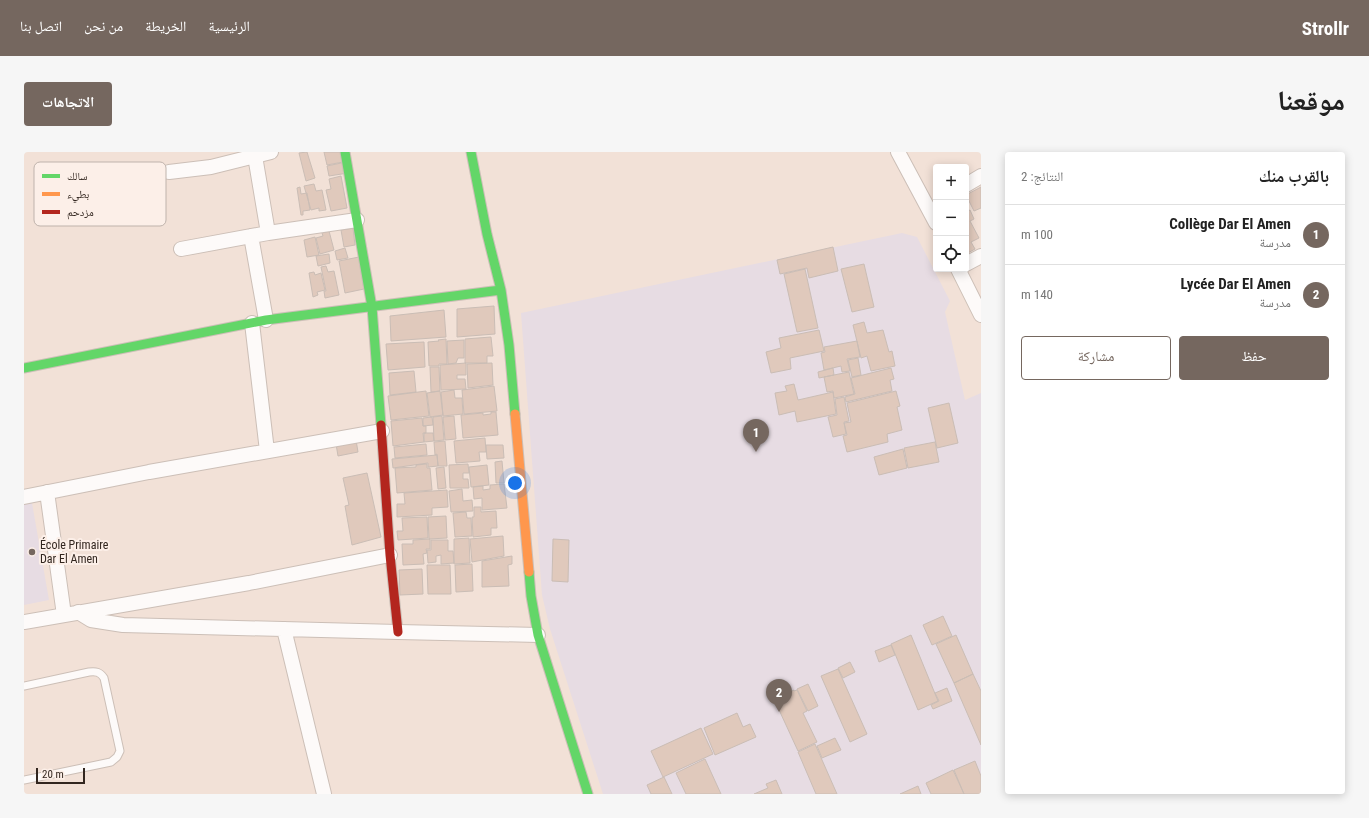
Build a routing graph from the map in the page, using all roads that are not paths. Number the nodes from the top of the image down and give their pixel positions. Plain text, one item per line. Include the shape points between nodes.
1 (271, 152) edge
2 (345, 152) edge
3 (471, 152) edge
4 (898, 152) edge
5 (238, 156) edge
6 (255, 156) junction
7 (169, 172) dead end
8 (981, 176) edge
9 (969, 184) edge
10 (932, 207) edge
11 (357, 220) junction
12 (268, 233) junction
13 (251, 236) junction
14 (181, 249) dead end
15 (981, 256) edge
16 (969, 262) edge
17 (960, 272) edge
18 (501, 290) junction
19 (372, 307) junction
20 (981, 314) edge
21 (266, 320) junction
22 (252, 323) junction
23 (24, 368) edge
24 (382, 431) junction
25 (268, 451) junction
26 (47, 492) junction
27 (24, 497) edge
28 (390, 555) junction
29 (78, 612) junction
30 (64, 615) junction
31 (24, 622) edge
32 (284, 629) junction
33 (398, 632) junction
34 (538, 635) junction
35 (24, 686) edge
36 (24, 780) edge
37 (324, 794) edge
38 (588, 794) edge

1 - 6 street
2 - 11 street
3 - 18 street
4 - 10 street
5 - 6 street
5 - 7 street via 211,167
6 - 12 street
8 - 9 street
11 - 12 street
11 - 19 street
12 - 13 street
13 - 14 street
13 - 21 street
15 - 16 street
17 - 20 street
18 - 19 street
18 - 34 street via 509,345 531,596
19 - 21 street
19 - 24 street
21 - 22 street
22 - 23 street
22 - 25 street
24 - 25 street
24 - 28 street
25 - 26 street
26 - 27 street
26 - 30 street
28 - 29 street via 249,583
28 - 33 street
29 - 30 street
29 - 32 street via 91,620 122,624
30 - 31 street
32 - 33 street
32 - 37 street
33 - 34 street
34 - 38 street
35 - 36 lane via 99,672 104,678 120,751 111,762

